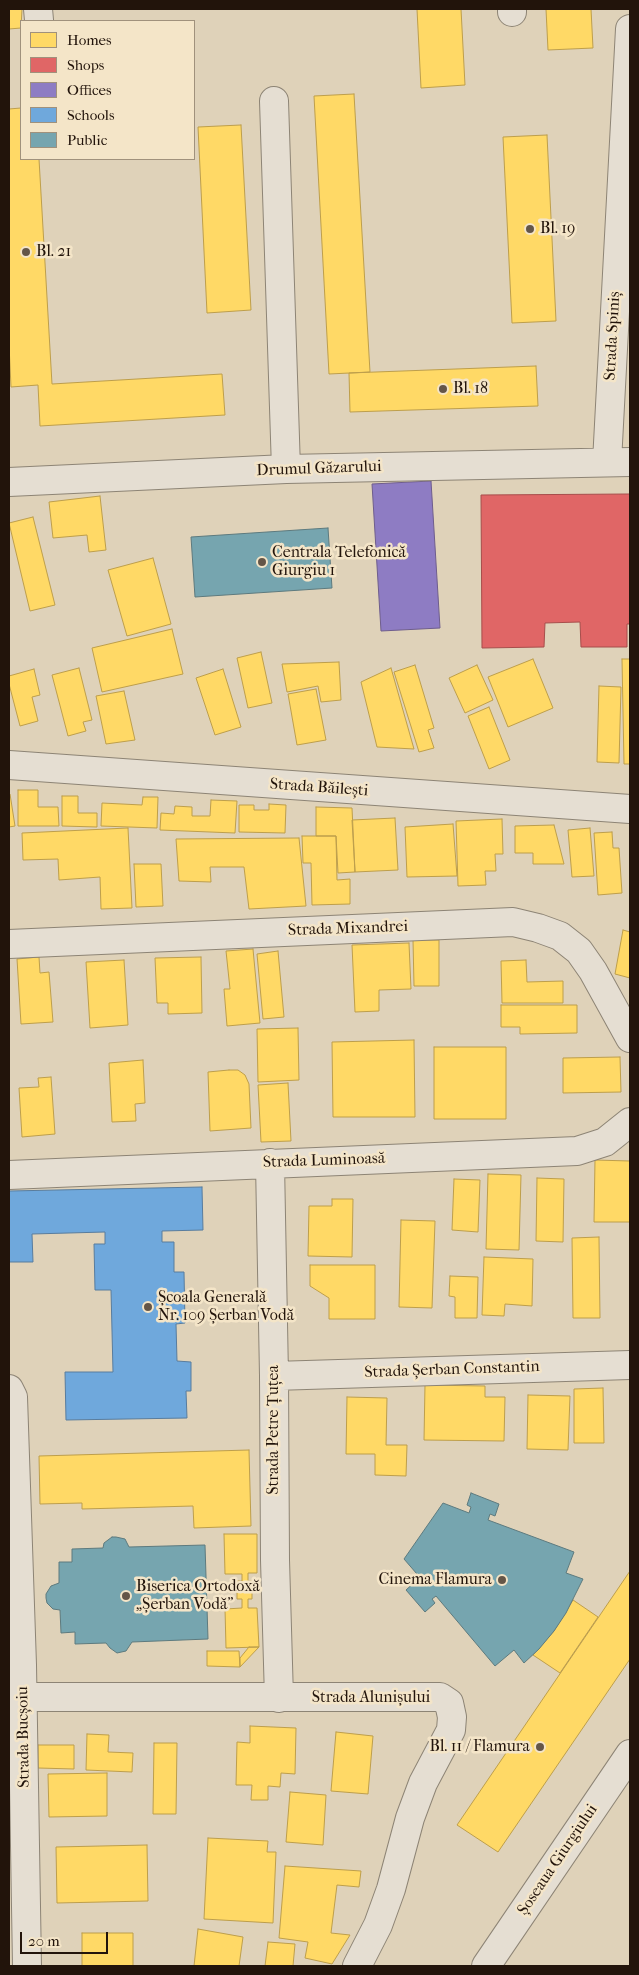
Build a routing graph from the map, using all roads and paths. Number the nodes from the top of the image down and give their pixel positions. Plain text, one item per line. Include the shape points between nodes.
1 (630, 29) edge
2 (274, 101) dead end
3 (619, 462) edge
4 (286, 469) junction
5 (9, 482) edge
6 (9, 766) edge
7 (630, 809) edge
8 (9, 944) edge
9 (630, 1038) edge
10 (630, 1122) edge
11 (270, 1163) junction
12 (9, 1174) edge
13 (630, 1365) edge
14 (274, 1376) junction
15 (9, 1389) edge
16 (16, 1698) edge
17 (279, 1698) junction
18 (630, 1754) edge
19 (27, 1966) edge
20 (357, 1966) edge
21 (486, 1966) edge

1 - 3 street, Strada Spiniș
2 - 4 street
3 - 4 street, Drumul Găzarului
4 - 5 street, Drumul Găzarului
6 - 7 street, Strada Băilești
8 - 9 street, Strada Mixandrei via 513,922 560,936 579,952 593,970
10 - 11 street, Strada Luminoasă via 605,1142 578,1151
11 - 12 street, Strada Luminoasă
11 - 14 street, Strada Petre Țuțea
13 - 14 street, Strada Șerban Constantin
14 - 17 street, Strada Petre Țuțea
15 - 16 street, Strada Bucșoiu via 13,1397
16 - 17 street, Strada Alunișului
16 - 19 street, Strada Bucșoiu
17 - 20 street, Strada Alunișului via 440,1698 449,1704 451,1730 423,1783 391,1889
18 - 21 street, Șoseaua Giurgiului

